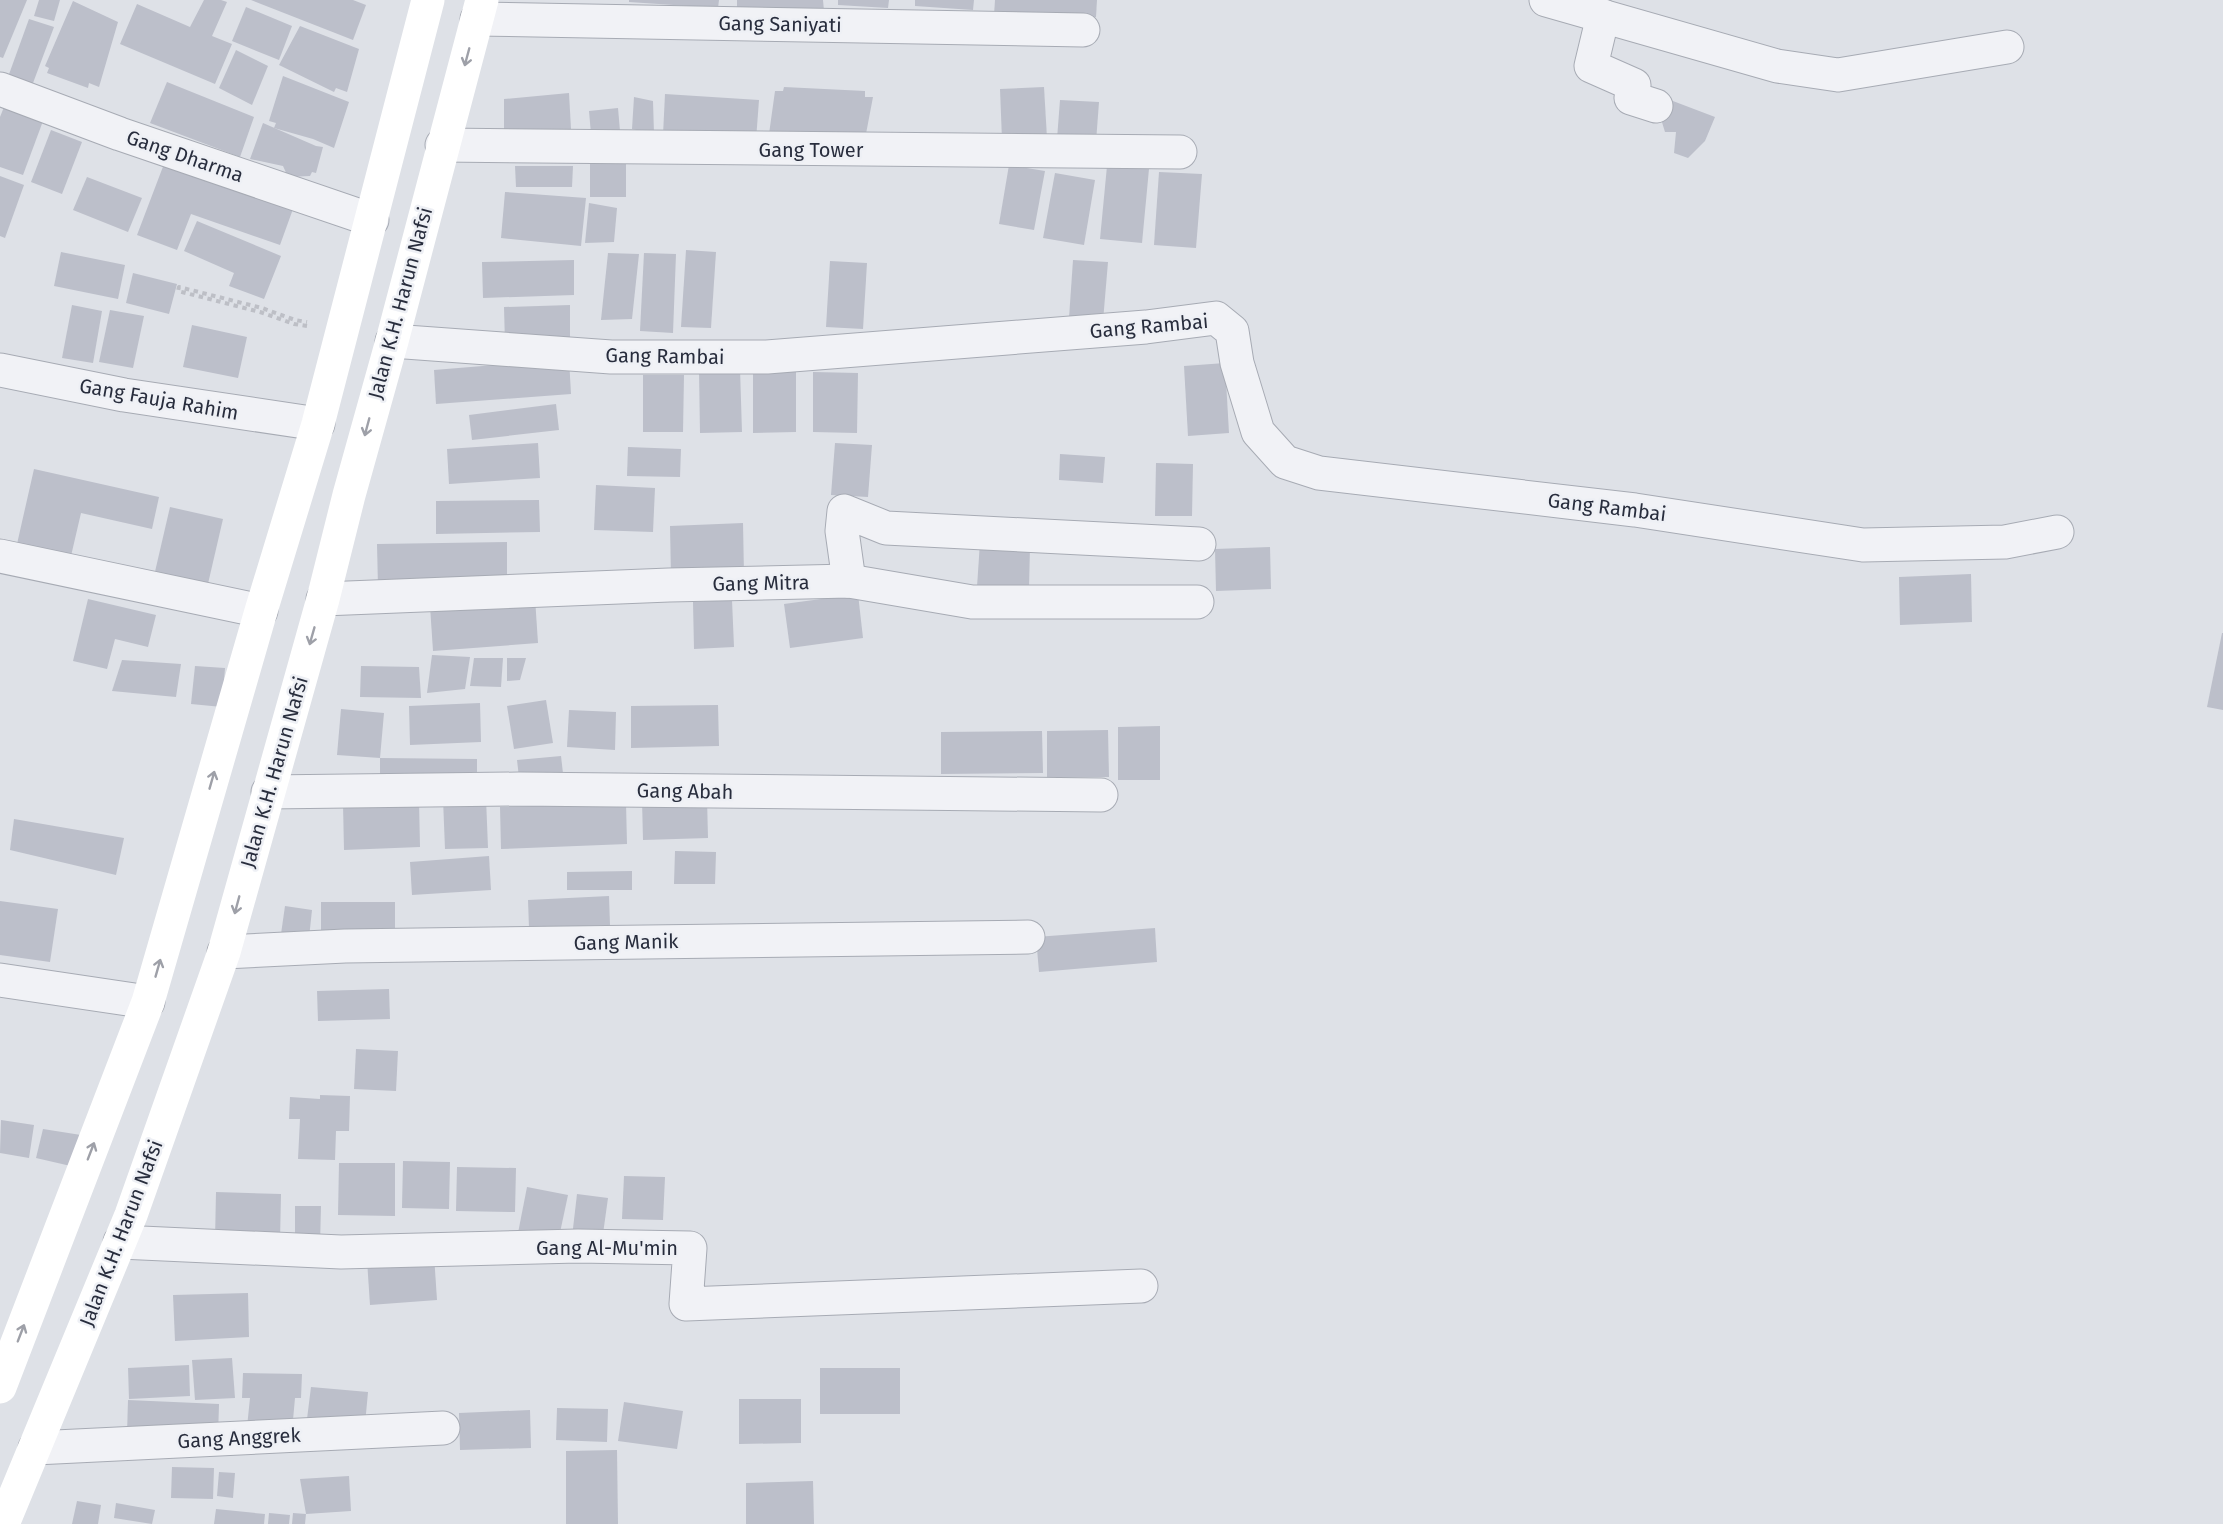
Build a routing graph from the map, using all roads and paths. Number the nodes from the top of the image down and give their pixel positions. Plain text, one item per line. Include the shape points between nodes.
1 (428, 0) edge
2 (1546, 0) edge
3 (479, 9) edge
4 (1603, 16) junction
5 (1083, 30) dead end
6 (2007, 46) dead end
7 (0, 88) edge
8 (1656, 106) dead end
9 (442, 145) junction
10 (1180, 152) dead end
11 (372, 220) junction
12 (344, 328) junction
13 (392, 341) junction
14 (0, 370) edge
15 (318, 424) junction
16 (300, 485) junction
17 (348, 495) junction
18 (2057, 532) dead end
19 (1198, 544) dead end
20 (0, 556) edge
21 (849, 581) junction
22 (323, 599) junction
23 (1197, 602) dead end
24 (261, 611) junction
25 (268, 792) junction
26 (1101, 795) dead end
27 (1028, 936) dead end
28 (224, 952) junction
29 (0, 980) edge
30 (148, 1002) junction
31 (120, 1242) junction
32 (1141, 1286) dead end
33 (0, 1386) edge
34 (443, 1428) dead end
35 (35, 1448) junction
36 (3, 1524) edge

1 - 11 main road
2 - 4 street
3 - 5 street, Gang Saniyati
3 -> 9 main road, Jalan K.H. Harun Nafsi
4 - 6 street via 1777,66 1838,75
4 - 8 street via 1591,66 1634,85 1631,98
7 - 11 street, Gang Dharma via 120,134
9 - 10 street, Gang Tower
9 - 13 main road, Jalan K.H. Harun Nafsi
11 - 12 main road
12 - 12 path via 295,320 179,287 178,291 294,324
12 - 15 main road
13 -> 17 main road, Jalan K.H. Harun Nafsi
13 - 18 street, Gang Rambai via 611,357 767,357 1216,318 1232,331 1237,363 1258,432 1285,462 1319,473 1635,510 1863,545 2005,542
14 - 15 street, Gang Fauja Rahim
15 - 16 main road
16 - 17 main road
16 - 24 main road
17 - 22 main road, Jalan K.H. Harun Nafsi
19 - 21 street via 886,528 844,511 842,531
20 - 24 street
21 - 22 street, Gang Mitra
21 - 23 street, Gang Mitra via 972,602
22 -> 25 main road, Jalan K.H. Harun Nafsi
30 -> 24 main road
25 - 26 street, Gang Abah via 519,789
25 -> 28 main road, Jalan K.H. Harun Nafsi
27 - 28 street, Gang Manik via 357,946
28 - 31 main road, Jalan K.H. Harun Nafsi
29 - 30 street
33 -> 30 main road
31 - 32 street, Gang Al-Mu'min via 341,1252 566,1246 690,1248 686,1304
31 - 35 main road, Jalan K.H. Harun Nafsi
34 - 35 street, Gang Anggrek
35 - 36 main road, Jalan K.H. Harun Nafsi

